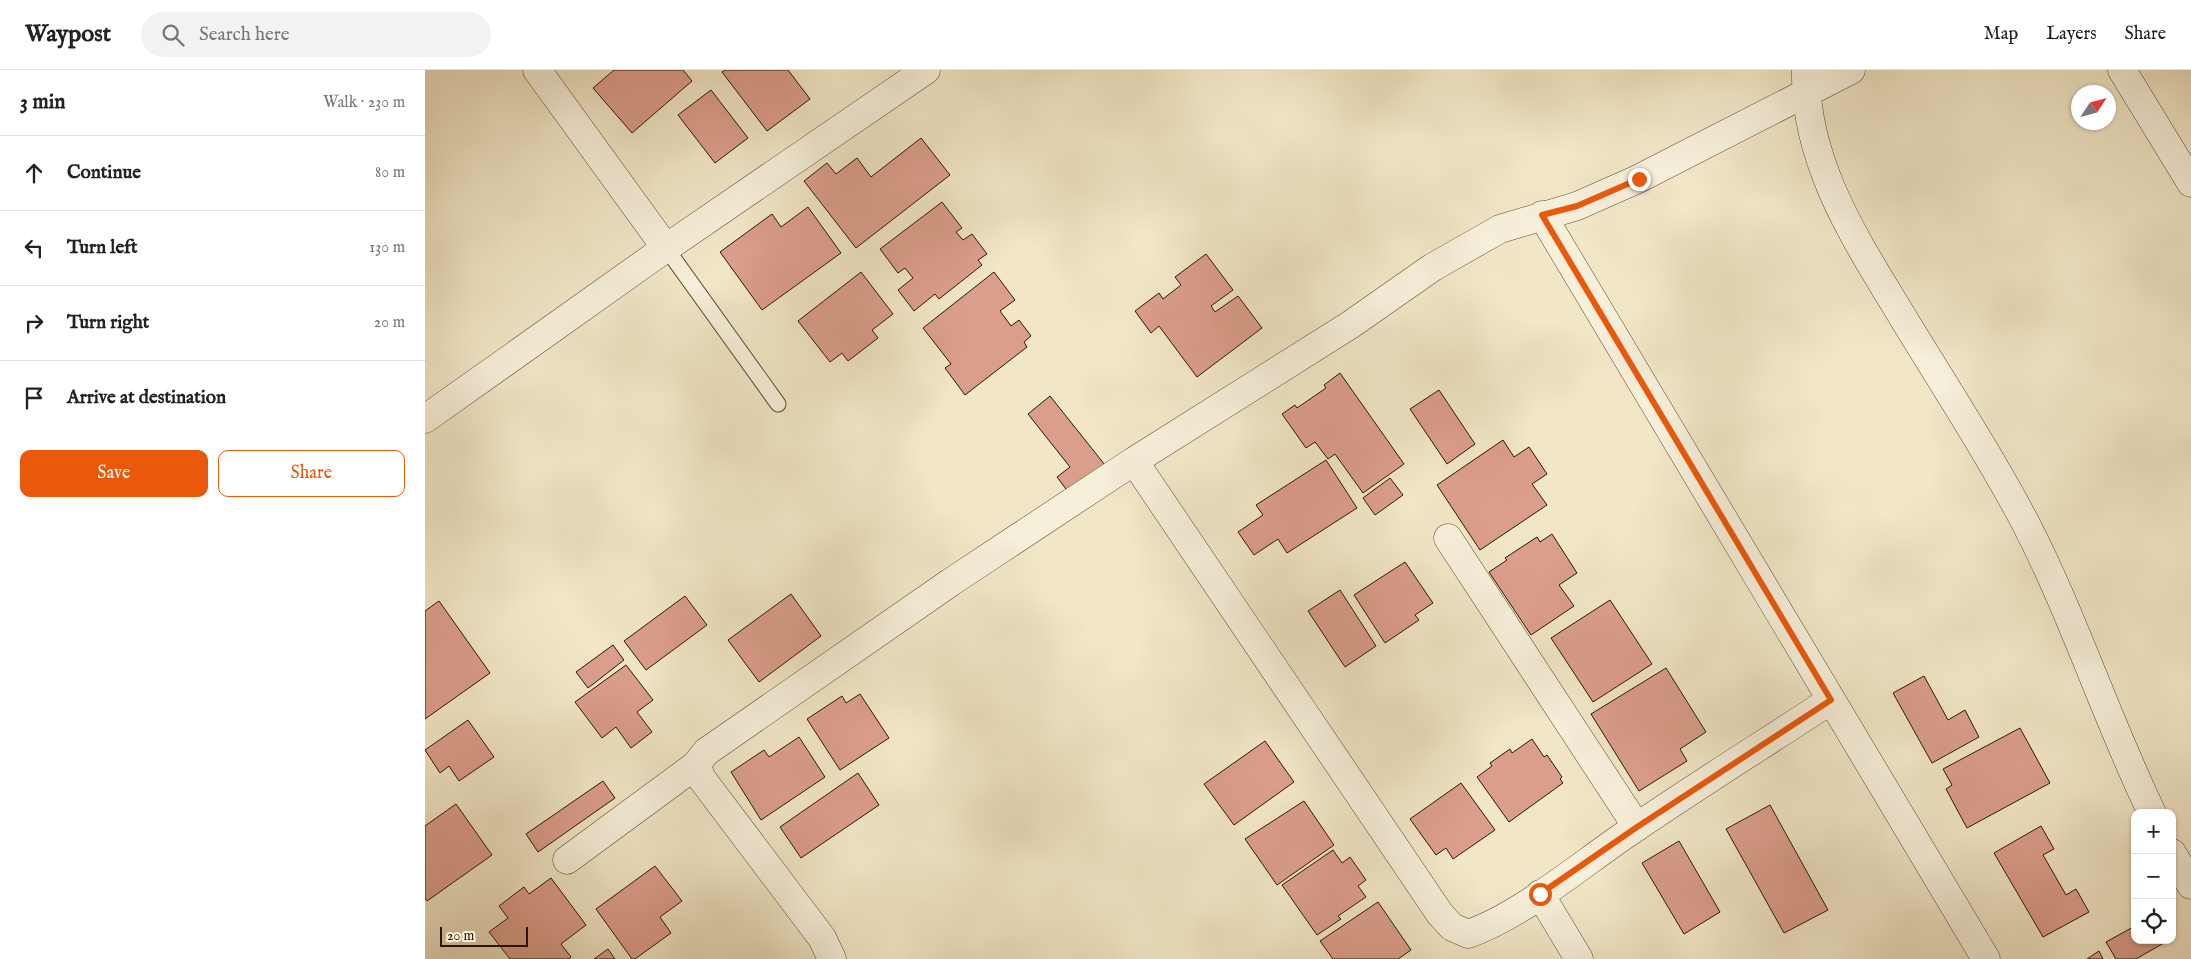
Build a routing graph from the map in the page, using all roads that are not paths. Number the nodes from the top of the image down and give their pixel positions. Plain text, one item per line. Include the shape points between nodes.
1 (537, 70) edge
2 (926, 70) edge
3 (1851, 70) edge
4 (2122, 70) edge
5 (1806, 82) edge
6 (2191, 183) edge
7 (1542, 215) junction
8 (666, 248) junction
9 (779, 404) dead end
10 (425, 419) edge
11 (1134, 462) junction
12 (1448, 538) dead end
13 (1831, 700) junction
14 (696, 765) junction
15 (2150, 809) edge
16 (1637, 827) junction
17 (2173, 854) edge
18 (567, 860) dead end
19 (2191, 885) edge
20 (1540, 894) junction
21 (832, 959) edge
22 (1579, 959) edge
23 (1985, 959) edge

1 - 8 street
2 - 8 street
3 - 5 street
4 - 6 street
5 - 7 street via 1605,194 1577,206
5 - 15 street via 1817,152 1843,218 2026,524
7 - 11 street via 1500,229 1433,267 1278,372
7 - 13 street
8 - 9 lane
8 - 10 street
11 - 14 street via 951,582 707,752
11 - 20 street via 1446,921 1468,934 1487,927
12 - 16 street
13 - 16 street
13 - 23 street
14 - 18 street
14 - 21 street via 701,779 822,938
16 - 20 street
17 - 19 street
20 - 22 street

